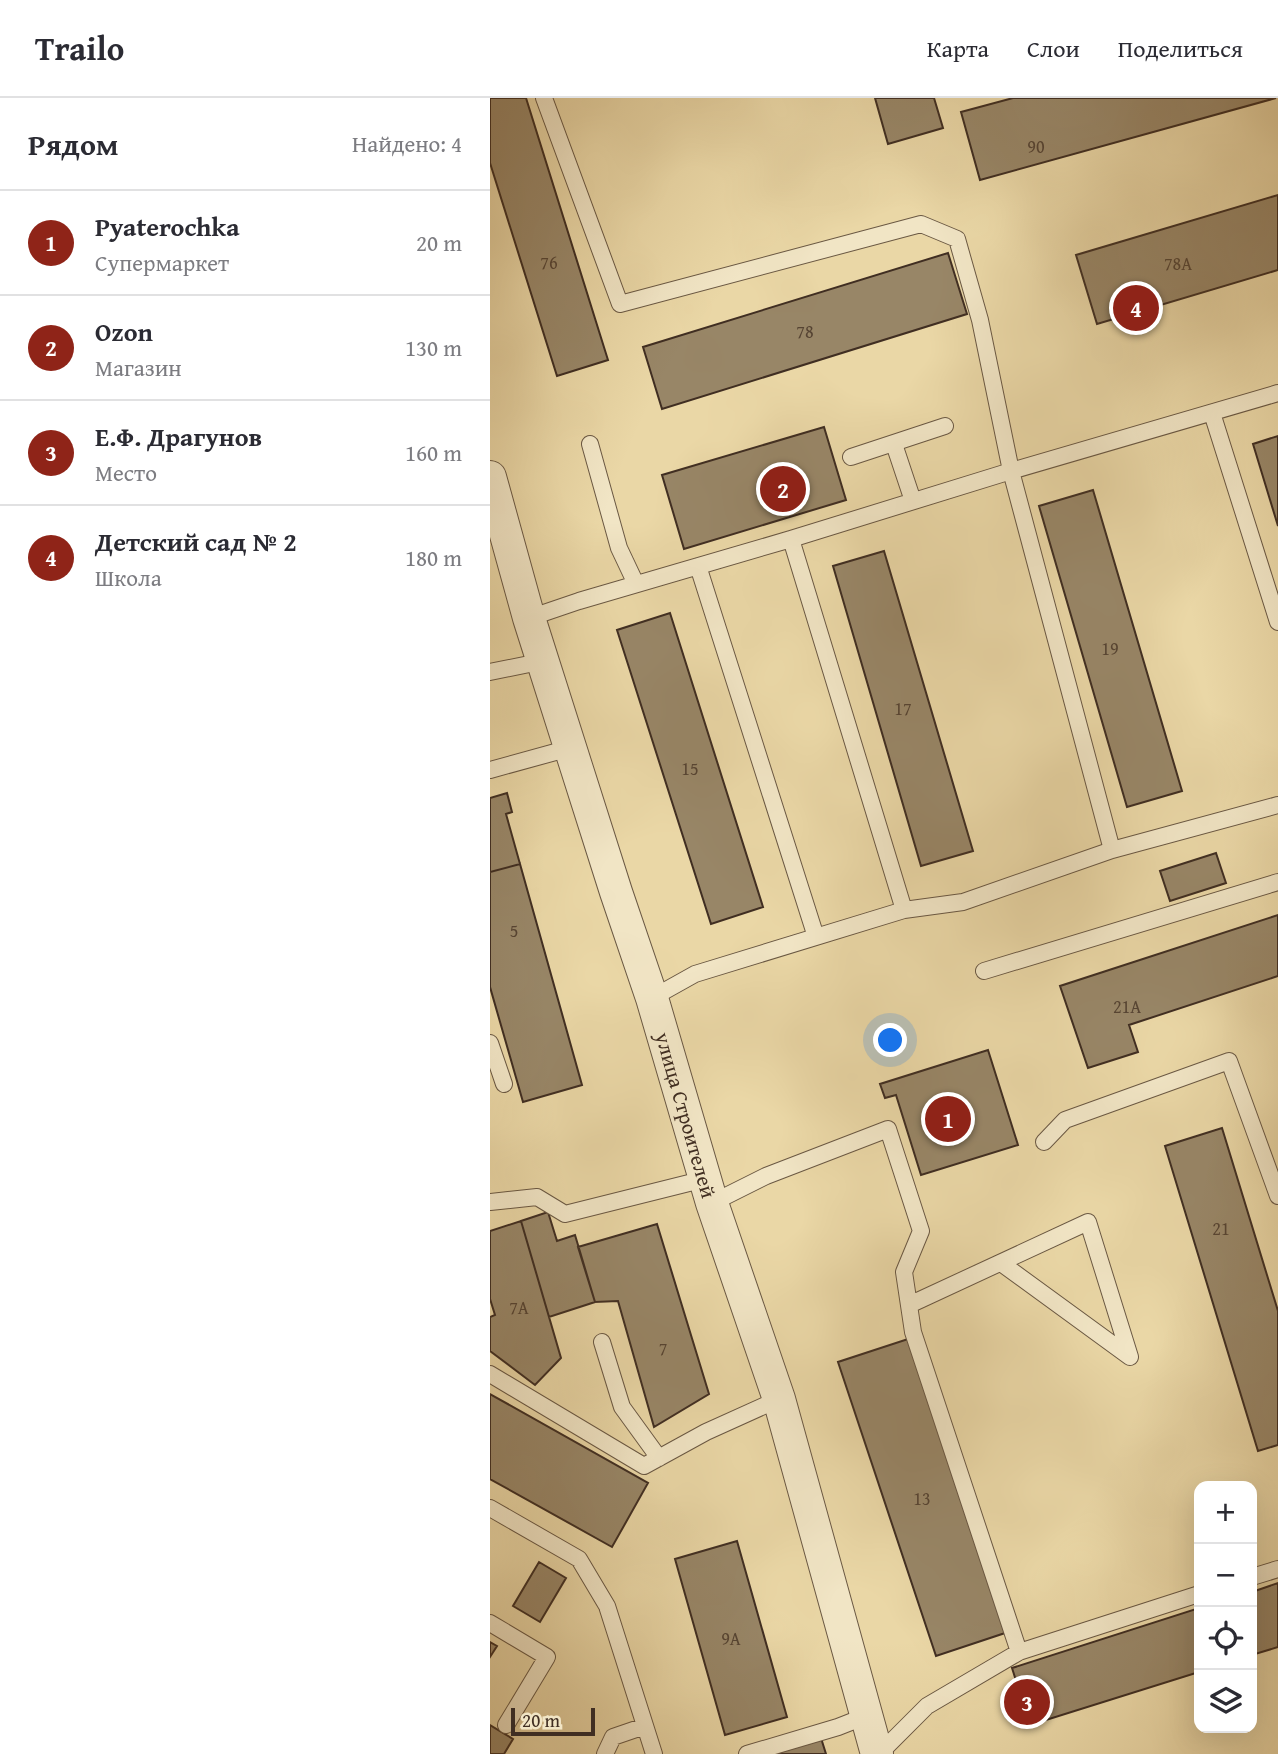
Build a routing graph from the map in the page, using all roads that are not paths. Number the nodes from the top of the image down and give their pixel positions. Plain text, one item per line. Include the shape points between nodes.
1 (544, 98) edge
2 (1278, 393) edge
3 (1212, 413) junction
4 (945, 426) dead end
5 (590, 444) dead end
6 (894, 444) junction
7 (851, 457) dead end
8 (1011, 471) junction
9 (490, 477) edge
10 (913, 501) junction
11 (791, 539) junction
12 (698, 566) junction
13 (636, 584) junction
14 (530, 618) junction
15 (1278, 622) edge
16 (544, 661) junction
17 (490, 672) edge
18 (570, 748) junction
19 (490, 770) edge
20 (1278, 805) edge
21 (1112, 850) junction
22 (1278, 882) edge
23 (904, 910) junction
24 (816, 937) junction
25 (985, 971) dead end
26 (652, 998) junction
27 (490, 1043) edge
28 (504, 1084) dead end
29 (1044, 1142) dead end
30 (708, 1191) junction
31 (1278, 1195) edge
32 (490, 1202) edge
33 (1001, 1263) junction
34 (909, 1305) junction
35 (601, 1342) dead end
36 (490, 1374) edge
37 (779, 1399) junction
38 (659, 1458) junction
39 (490, 1508) edge
40 (1278, 1569) edge
41 (1257, 1575) edge
42 (1194, 1596) edge
43 (490, 1623) edge
44 (1019, 1652) junction
45 (866, 1716) junction
46 (506, 1725) dead end
47 (645, 1726) junction
48 (605, 1754) edge
49 (654, 1754) edge
50 (747, 1754) edge
51 (878, 1754) edge

1 - 8 lane via 620,304 921,224 957,239 980,320
2 - 3 lane
3 - 8 lane
3 - 15 lane
4 - 6 lane
5 - 13 lane via 619,548
6 - 7 lane
6 - 10 lane
8 - 10 lane
8 - 21 lane
9 - 14 street, улица Строителей
10 - 11 lane
11 - 12 lane
11 - 23 lane
12 - 13 lane
12 - 24 lane
13 - 14 lane
14 - 16 street, улица Строителей
16 - 17 lane
16 - 18 street, улица Строителей
18 - 19 lane
18 - 26 street, улица Строителей
20 - 21 lane
21 - 23 lane via 963,902
22 - 25 lane
23 - 24 lane
24 - 26 lane via 695,974
26 - 30 street, улица Строителей
27 - 28 lane
29 - 31 lane via 1065,1120 1229,1061
30 - 32 lane via 565,1213 537,1196
30 - 34 lane via 766,1176 888,1129 921,1231 904,1272
30 - 37 street, улица Строителей
33 - 33 lane via 1088,1222 1130,1357 1044,1294
33 - 34 lane
34 - 44 lane via 913,1332
35 - 38 lane via 622,1408
36 - 38 lane via 644,1466
37 - 38 lane
37 - 45 street, улица Строителей
39 - 47 lane via 579,1559 607,1606
40 - 41 lane
42 - 44 lane
43 - 46 lane via 547,1657
44 - 51 lane via 927,1706
45 - 50 lane
45 - 51 street, улица Строителей
47 - 48 lane via 613,1737
47 - 49 lane

